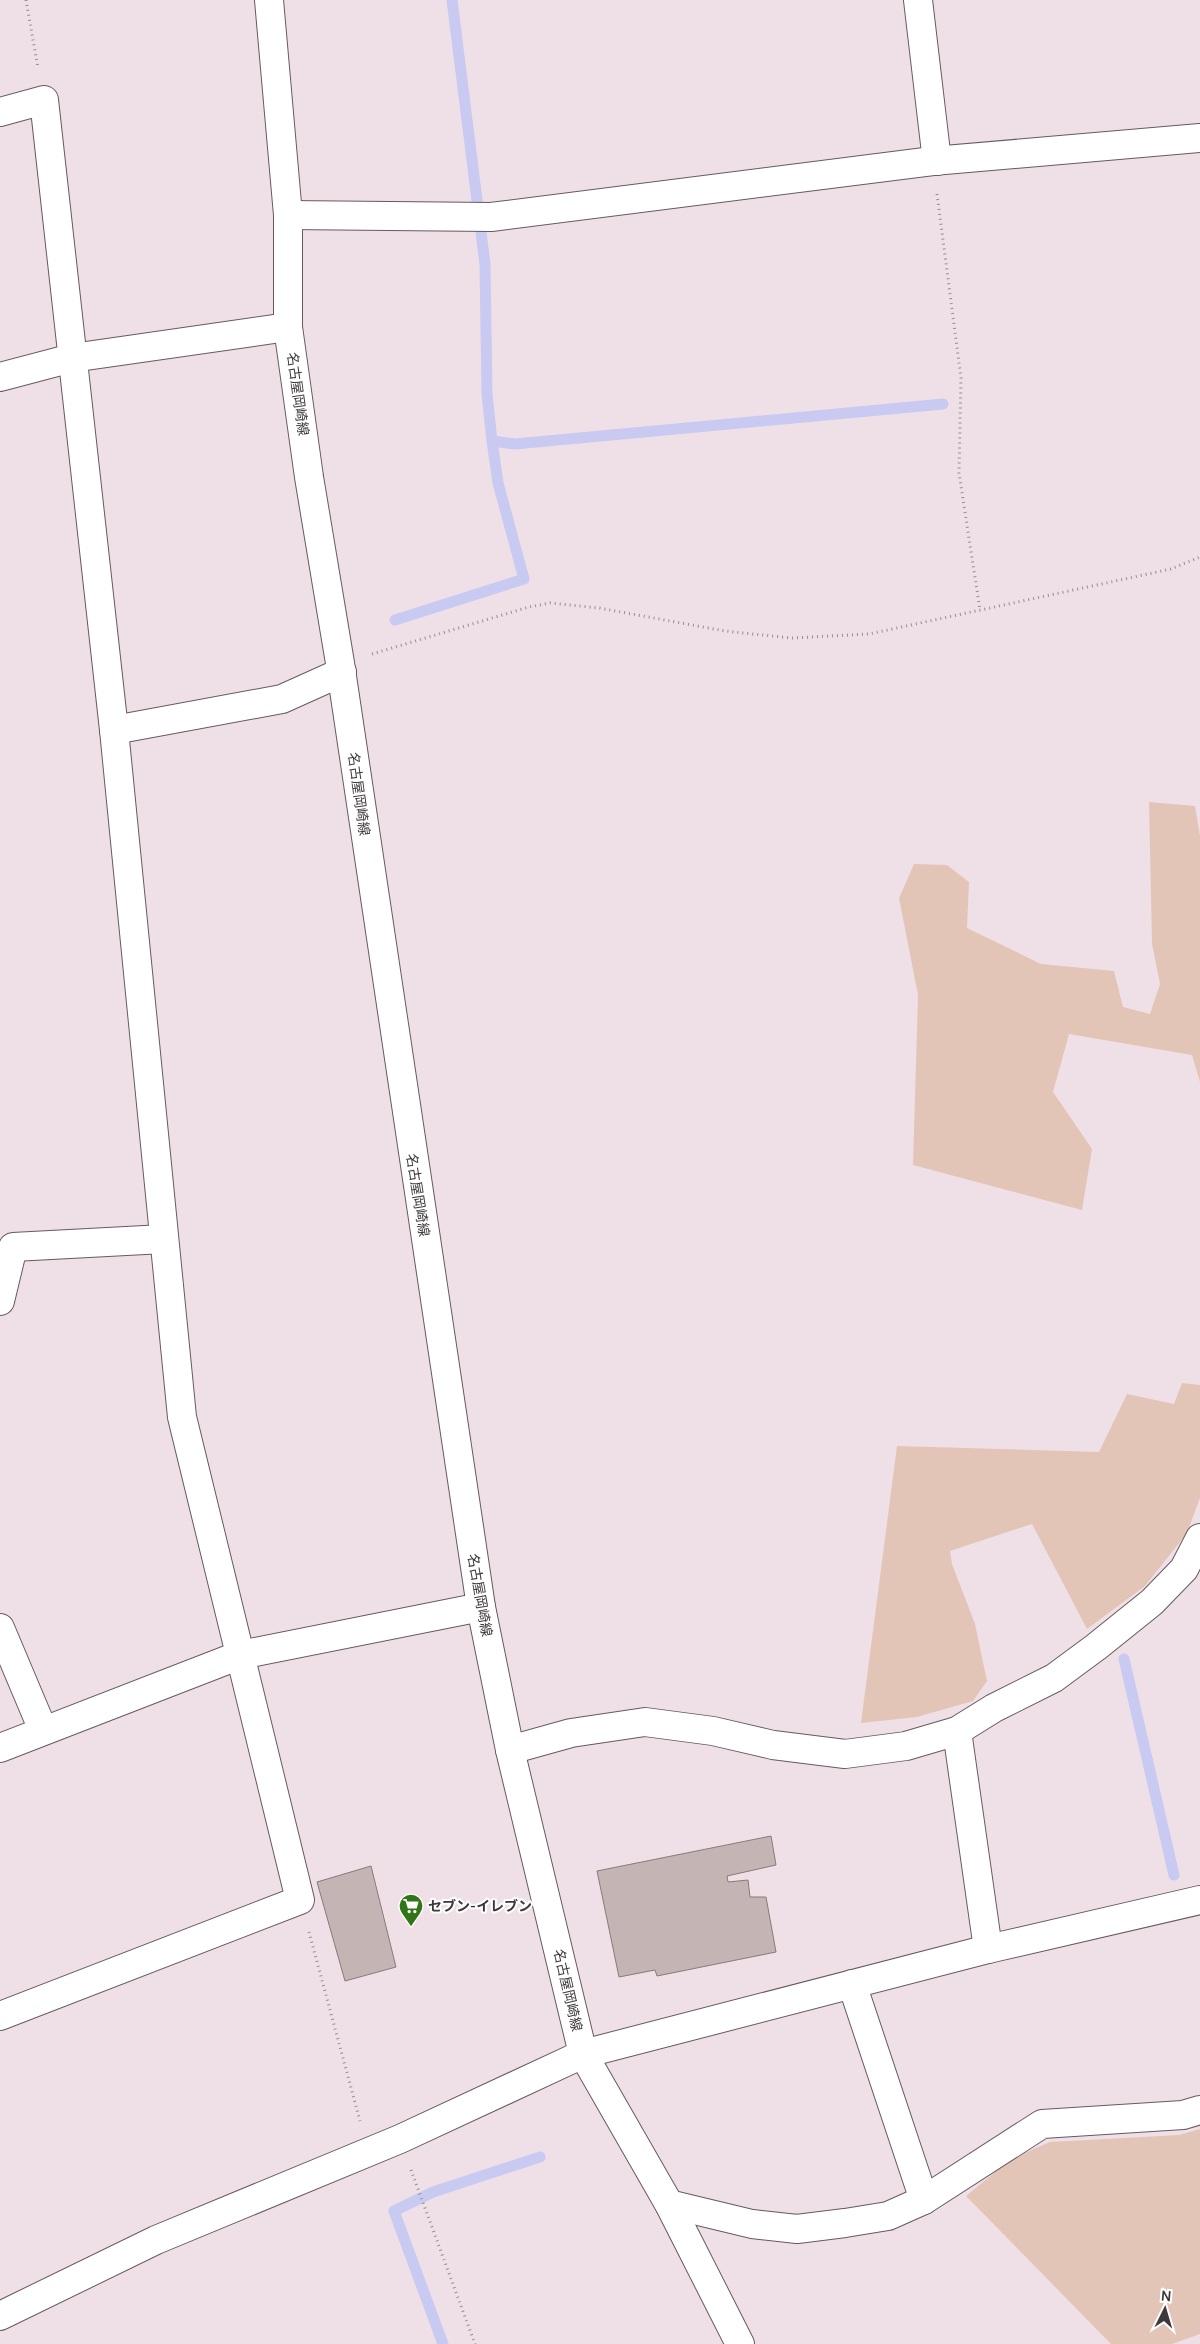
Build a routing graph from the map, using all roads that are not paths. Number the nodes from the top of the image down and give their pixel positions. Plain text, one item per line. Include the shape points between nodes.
1 (269, 0) edge
2 (918, 0) edge
3 (0, 112) edge
4 (1200, 138) edge
5 (935, 161) junction
6 (288, 214) junction
7 (288, 327) junction
8 (72, 358) junction
9 (0, 378) edge
10 (341, 668) junction
11 (114, 730) junction
12 (164, 1239) junction
13 (0, 1301) edge
14 (1200, 1538) edge
15 (481, 1607) junction
16 (0, 1628) edge
17 (240, 1654) junction
18 (43, 1730) junction
19 (957, 1731) junction
20 (0, 1748) edge
21 (510, 1750) junction
22 (1200, 1900) edge
23 (988, 1949) junction
24 (852, 1984) junction
25 (0, 2016) edge
26 (583, 2054) junction
27 (1200, 2110) edge
28 (924, 2200) junction
29 (669, 2204) junction
30 (0, 2316) edge
31 (740, 2344) edge

1 - 6 street, 名古屋岡崎線
2 - 5 street
3 - 8 street via 44,100
4 - 5 street
5 - 6 street via 491,217
6 - 7 street, 名古屋岡崎線
7 - 8 street
7 - 10 street, 名古屋岡崎線
8 - 9 street
8 - 11 street
10 - 11 street via 282,699
10 - 15 street, 名古屋岡崎線
11 - 12 street
12 - 13 street via 13,1247
12 - 17 street via 182,1417
14 - 19 street via 1184,1569 1152,1602 1096,1647 1054,1678
15 - 17 street
15 - 21 street, 名古屋岡崎線
16 - 18 street
17 - 18 street
17 - 25 street via 300,1900
18 - 20 street
19 - 21 street via 906,1746 844,1754 774,1746 713,1731 645,1722 571,1732
19 - 23 street
21 - 26 street, 名古屋岡崎線
22 - 23 street
23 - 24 street
24 - 26 street
24 - 28 street
26 - 29 street, 名古屋岡崎線
26 - 30 street via 400,2139 156,2240
27 - 28 street via 1183,2115 1042,2124
28 - 29 street via 888,2216 797,2229 752,2224
29 - 31 street, 名古屋岡崎線

